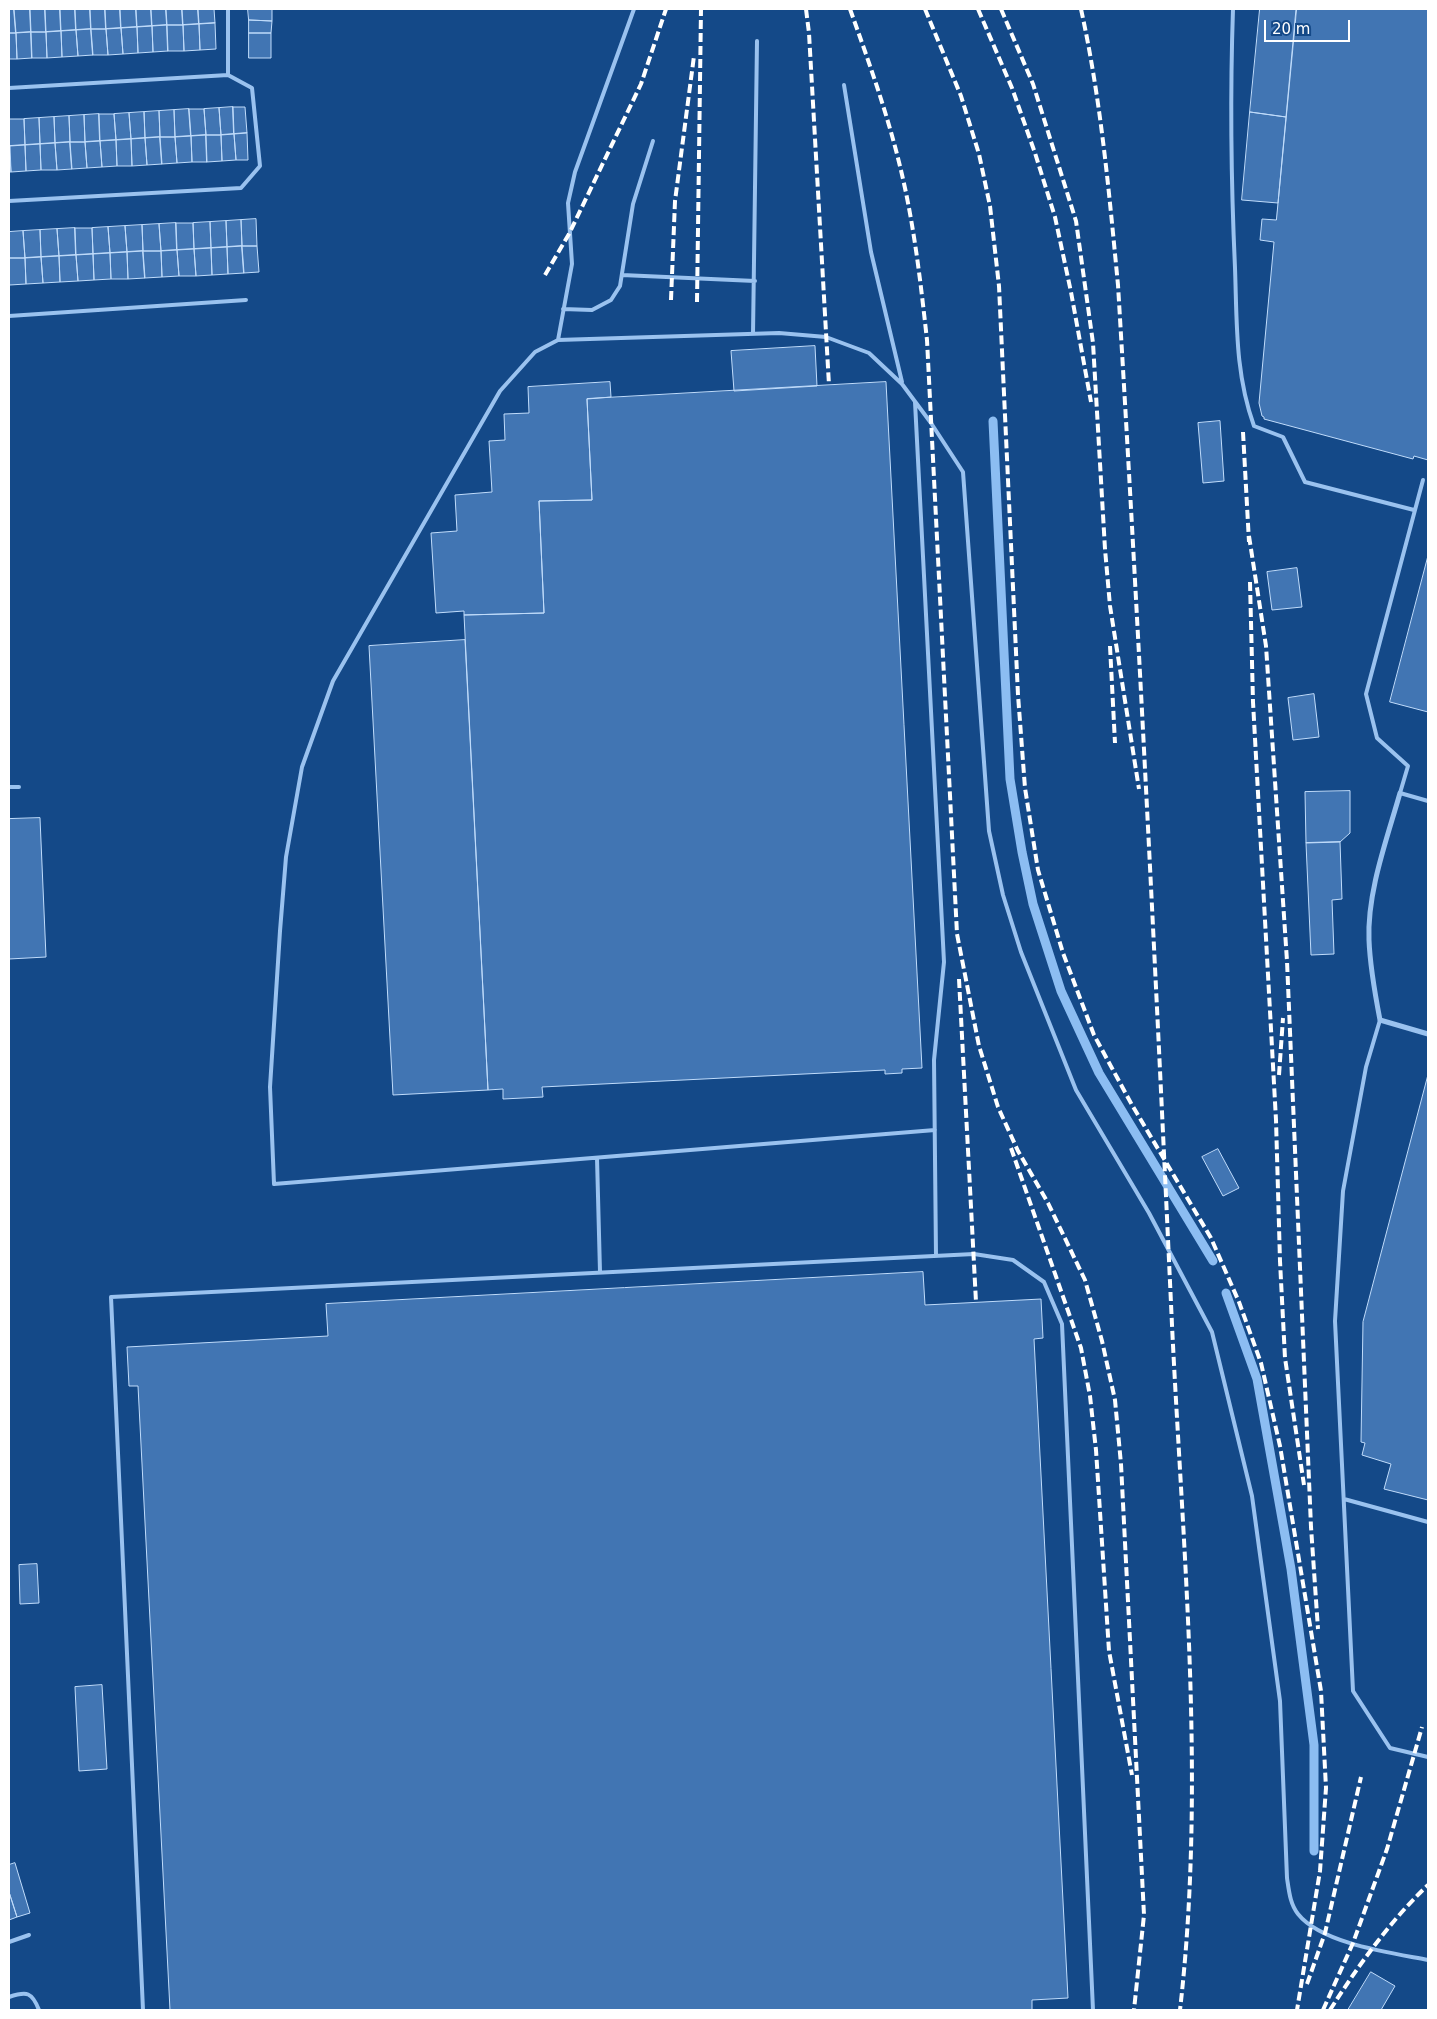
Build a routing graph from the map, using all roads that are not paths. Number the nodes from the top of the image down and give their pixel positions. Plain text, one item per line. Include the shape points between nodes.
1 (228, 9) edge
2 (634, 9) edge
3 (1234, 9) edge
4 (757, 41) dead end
5 (228, 75) junction
6 (844, 85) dead end
7 (9, 88) edge
8 (653, 141) dead end
9 (9, 201) edge
10 (622, 275) junction
11 (755, 281) junction
12 (246, 300) dead end
13 (564, 309) junction
14 (9, 316) edge
15 (754, 334) junction
16 (558, 340) junction
17 (902, 384) junction
18 (915, 401) junction
19 (1422, 480) dead end
20 (1414, 510) junction
21 (9, 787) edge
22 (19, 787) dead end
23 (1400, 793) junction
24 (1428, 801) edge
25 (1380, 1020) junction
26 (1428, 1034) edge
27 (935, 1130) junction
28 (596, 1158) junction
29 (936, 1256) junction
30 (600, 1272) junction
31 (1344, 1499) junction
32 (1428, 1522) edge
33 (1428, 1757) edge
34 (29, 1935) dead end
35 (9, 1942) edge
36 (1428, 1960) edge
37 (9, 1997) edge
38 (39, 2010) edge
39 (143, 2010) edge
40 (1093, 2010) edge

1 - 5 lane
2 - 13 lane via 575,172 568,203 572,264
3 - 20 lane via 1231,88 1235,270 1240,374 1254,426 1283,437 1305,482
4 - 11 lane
5 - 7 lane
5 - 9 lane via 252,88 260,166 241,188
6 - 17 lane via 872,252
8 - 10 lane via 633,204
10 - 11 lane
10 - 13 lane via 620,286 611,300 592,310
11 - 15 lane
12 - 14 lane
13 - 16 lane
15 - 16 lane
15 - 17 lane via 826,337 869,353
16 - 28 lane via 535,352 500,391 334,681 302,766 286,856 280,931 270,1087 274,1184
17 - 18 lane
18 - 27 lane via 944,962 934,1060
18 - 36 lane via 963,472 989,830 1002,895 1076,1090 1149,1213 1212,1332 1254,1506 1280,1701 1290,1897 1298,1914 1312,1927 1325,1933 1373,1949
19 - 20 lane
20 - 23 lane via 1366,694 1377,738 1408,766
21 - 22 lane
23 - 24 lane
23 - 25 street via 1371,907 1368,938 1371,976
25 - 26 street
25 - 31 lane via 1366,1067 1343,1191 1336,1321
27 - 28 lane
27 - 29 lane
28 - 30 lane
29 - 30 lane
29 - 40 lane via 974,1254 1014,1260 1044,1282 1062,1324
30 - 39 lane via 111,1297
31 - 32 lane
31 - 33 lane via 1353,1691 1390,1748
34 - 35 lane
37 - 38 lane via 28,1994 34,1998

